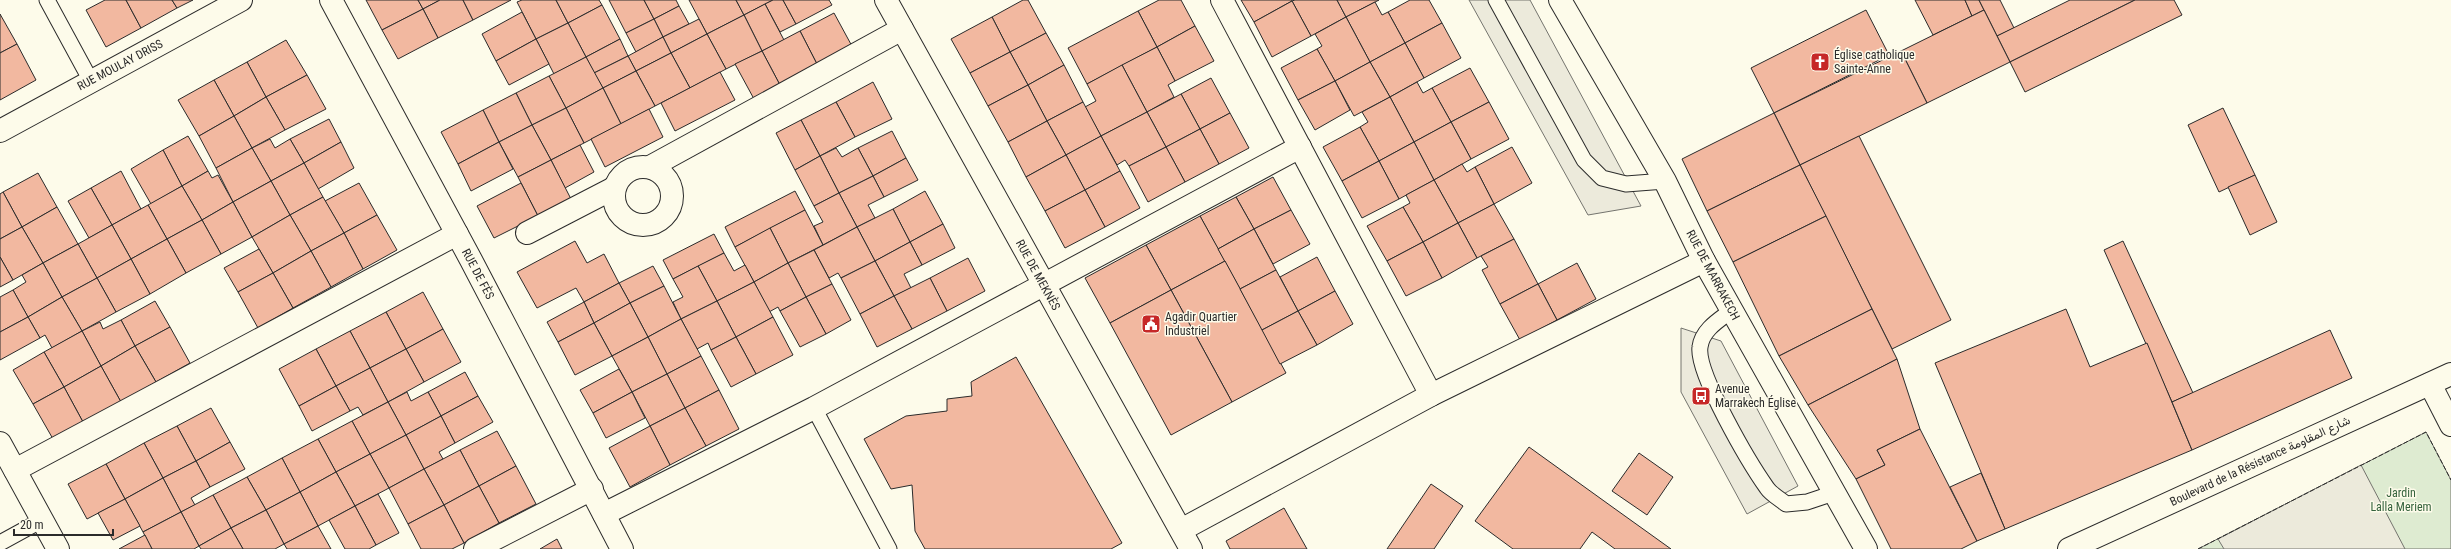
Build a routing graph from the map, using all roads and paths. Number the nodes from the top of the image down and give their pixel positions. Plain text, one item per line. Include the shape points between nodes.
1 (47, 0) edge
2 (241, 0) edge
3 (331, 0) edge
4 (886, 0) edge
5 (1222, 0) edge
6 (1496, 0) edge
7 (1560, 0) edge
8 (902, 29) junction
9 (91, 81) junction
10 (0, 131) edge
11 (1300, 147) junction
12 (650, 167) junction
13 (1665, 181) junction
14 (614, 188) junction
15 (527, 233) dead end
16 (457, 234) junction
17 (1704, 261) junction
18 (1044, 286) junction
19 (1732, 311) junction
20 (2451, 374) edge
21 (2430, 384) junction
22 (1431, 395) junction
23 (814, 408) junction
24 (2451, 425) edge
25 (0, 443) edge
26 (15, 470) junction
27 (592, 489) junction
28 (1834, 493) junction
29 (604, 514) junction
30 (42, 520) junction
31 (1181, 530) junction
32 (0, 543) edge
33 (58, 549) edge
34 (475, 549) edge
35 (622, 549) edge
36 (889, 549) edge
37 (1191, 549) edge
38 (1866, 549) edge
39 (2069, 549) edge

1 - 9 lane
2 - 9 street, RUE MOULAY DRISS
3 - 16 street, RUE DE FÈS
4 - 8 street, RUE DE MEKNÈS
5 - 11 street
6 - 13 lane via 1584,160 1602,178 1626,184
7 - 13 street, RUE DE MARRAKECH
8 - 12 street
8 - 18 street, RUE DE MEKNÈS
9 - 10 street, RUE MOULAY DRISS
11 - 18 street
11 - 22 street
12 - 14 street via 628,170 619,178
12 - 14 street via 664,177 672,192 666,214 657,221 635,224 625,218 617,210
13 - 17 street, RUE DE MARRAKECH
14 - 15 street
16 - 26 street
16 - 27 street, RUE DE FÈS
17 - 19 street, RUE DE MARRAKECH
17 - 22 street
18 - 23 street
18 - 31 street, RUE DE MEKNÈS
19 - 28 street, RUE DE MARRAKECH
19 - 28 lane via 1709,328 1700,346 1702,366 1711,391 1768,490 1786,504 1807,502
20 - 21 street, Boulevard de la Résistance شارع المقاومة
21 - 24 street
21 - 39 street, Boulevard de la Résistance شارع المقاومة
22 - 31 street
23 - 29 street
23 - 36 lane
25 - 26 street
26 - 30 street
27 - 29 street, RUE DE FÈS
27 - 34 street
28 - 38 street, RUE DE MARRAKECH
29 - 35 street, RUE DE FÈS
30 - 32 lane
30 - 33 street
31 - 37 street, RUE DE MEKNÈS

